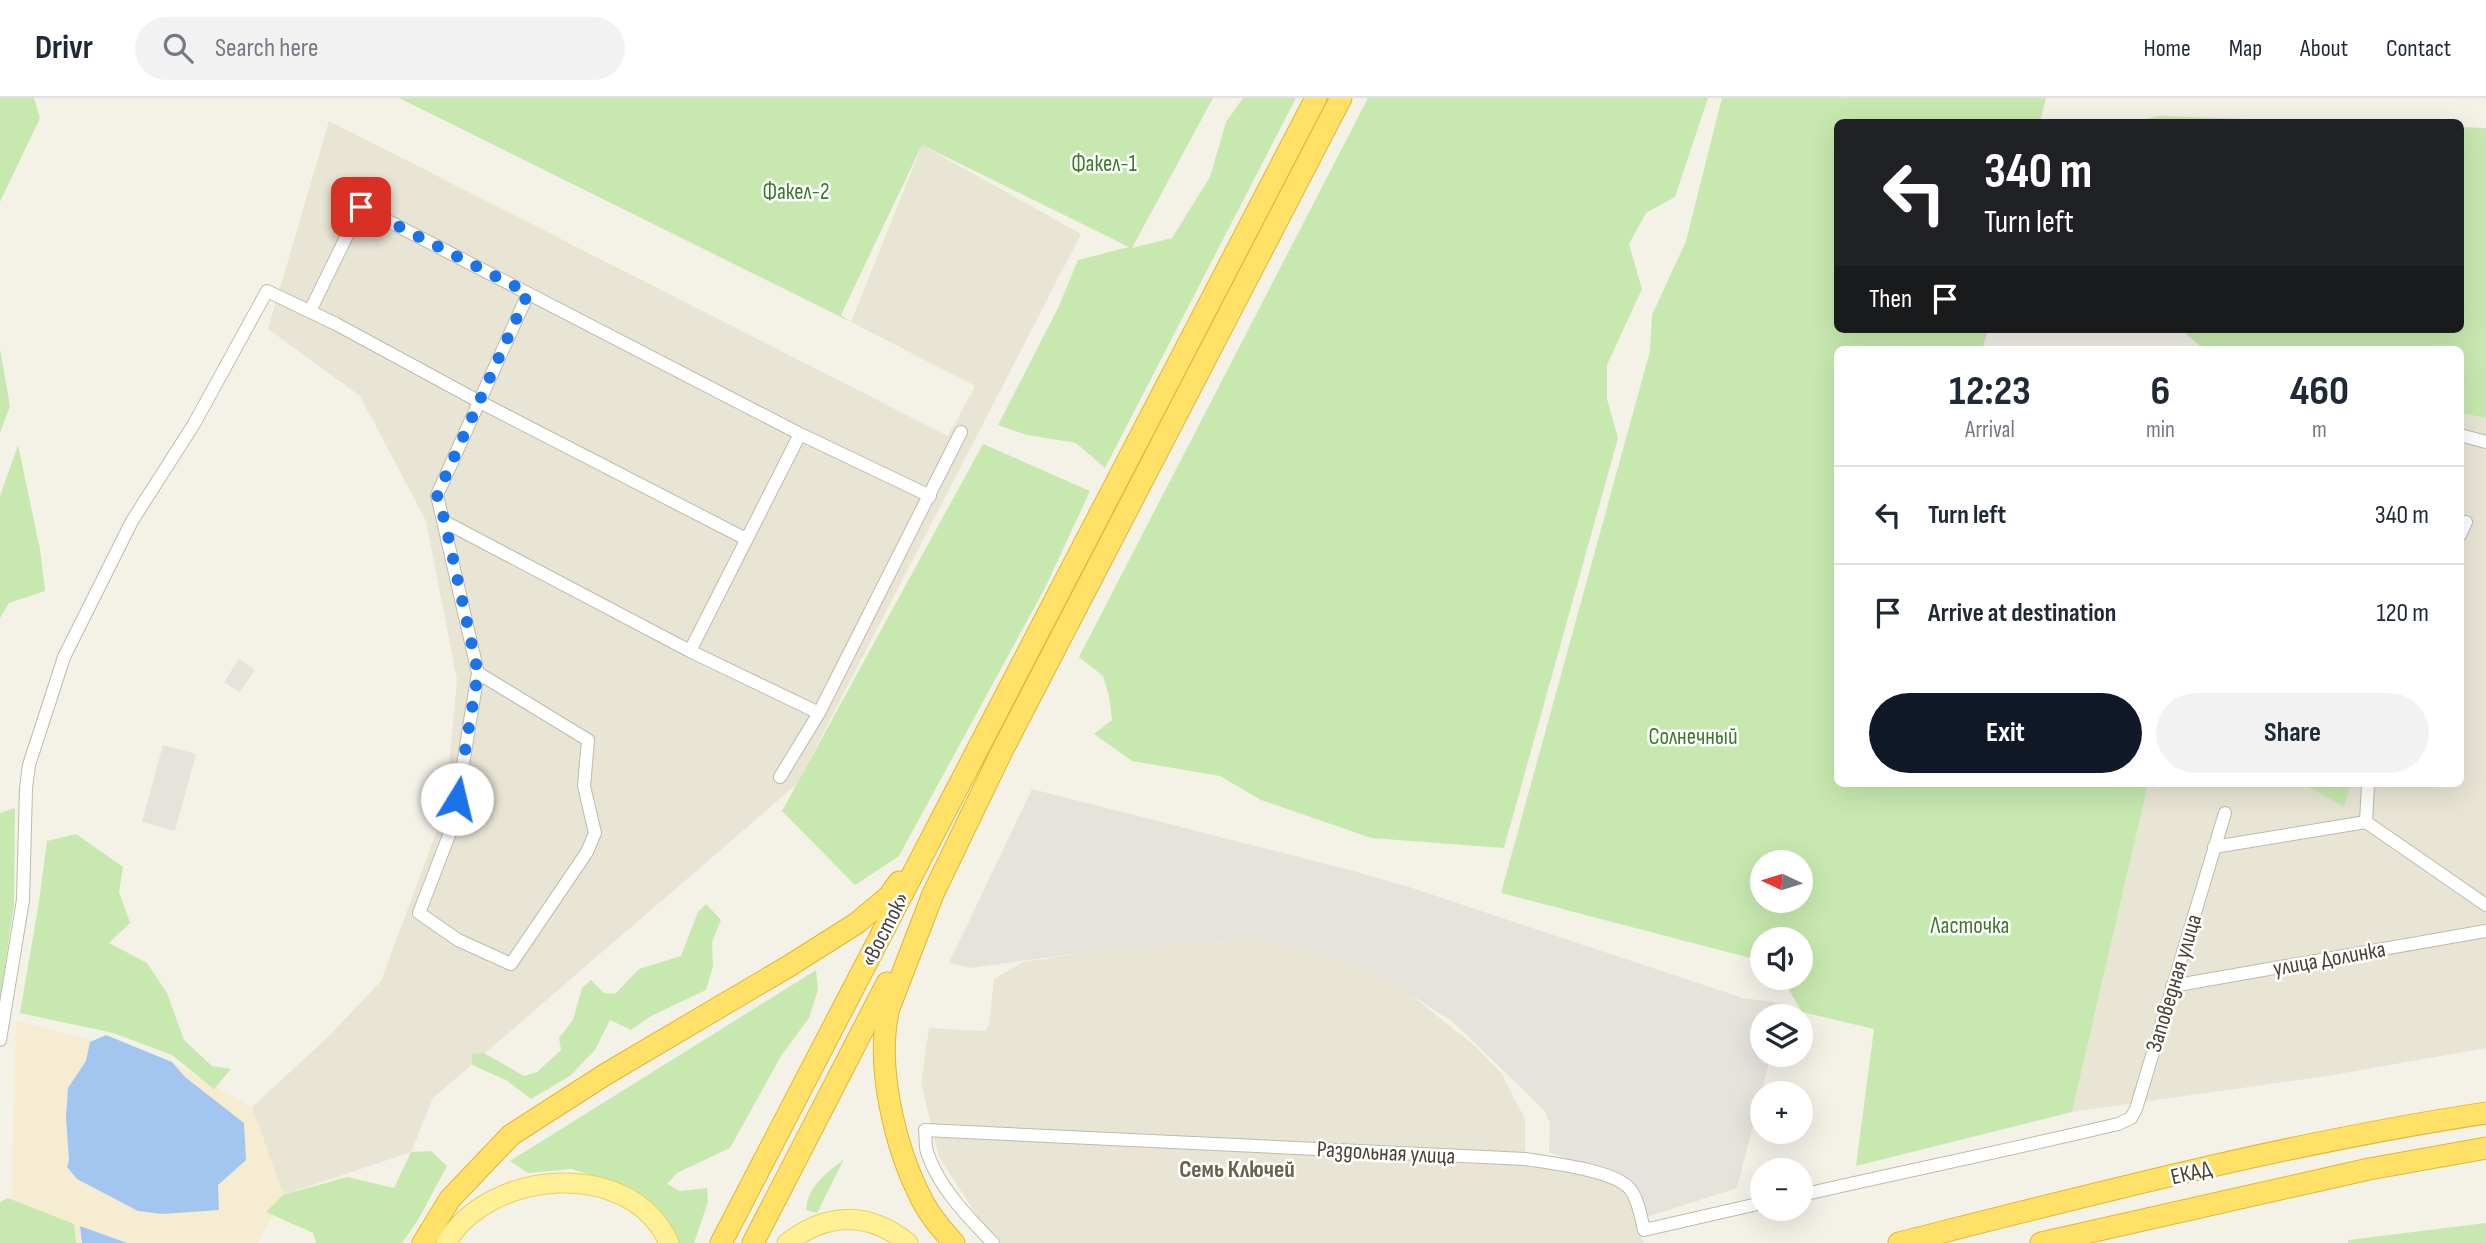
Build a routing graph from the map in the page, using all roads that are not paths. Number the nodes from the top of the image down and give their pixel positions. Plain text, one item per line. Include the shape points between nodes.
1 (1316, 98) edge
2 (1341, 98) edge
3 (528, 293) junction
4 (310, 311) junction
5 (480, 402) junction
6 (961, 432) dead end
7 (800, 434) junction
8 (2464, 436) edge
9 (2486, 442) edge
10 (930, 496) junction
11 (445, 522) junction
12 (2466, 522) dead end
13 (2464, 527) edge
14 (746, 539) junction
15 (690, 651) junction
16 (478, 673) junction
17 (819, 713) junction
18 (780, 777) dead end
19 (2368, 787) edge
20 (2225, 813) dead end
21 (2366, 822) junction
22 (928, 844) junction
23 (2214, 847) junction
24 (933, 894) junction
25 (2486, 905) edge
26 (2486, 931) edge
27 (2172, 986) junction
28 (0, 1040) edge
29 (2486, 1113) edge
30 (2486, 1148) edge
31 (1813, 1192) edge
32 (1750, 1206) edge
33 (423, 1243) edge
34 (446, 1243) edge
35 (669, 1243) edge
36 (721, 1243) edge
37 (753, 1243) edge
38 (788, 1243) edge
39 (908, 1243) edge
40 (954, 1243) edge
41 (993, 1243) edge
42 (1899, 1243) edge
43 (2041, 1243) edge

1 - 22 highway, «Восток»
2 - 24 highway, «Восток» via 1002,751
3 - 4 street via 361,207
3 - 5 street
3 - 7 street
4 - 5 street
4 - 28 street via 267,291 263,296 194,424 132,521 64,657 29,765 23,900
5 - 11 street via 437,495
5 - 14 street
6 - 10 street
7 - 10 street
7 - 14 street
8 - 9 street
10 - 17 street
11 - 15 street
11 - 16 street
12 - 13 street
14 - 15 street
15 - 17 street
16 - 16 street via 453,825 419,913 458,940 511,964 595,833 584,786 588,740
17 - 18 street
19 - 21 street
20 - 23 street, Заповедная улица
21 - 23 street
21 - 25 street
22 - 33 highway via 889,896 857,923 511,1135 450,1199
22 - 36 highway, «Восток»
23 - 27 street, Заповедная улица
24 - 37 highway
24 - 40 highway, «Восток» via 889,1008 885,1056 895,1125 908,1168 923,1202
26 - 27 street, улица Долинка
27 - 31 street, Заповедная улица via 2131,1118 1995,1154
29 - 42 highway, ЕКАД via 2396,1126 2278,1152
30 - 43 highway, ЕКАД via 2369,1169
32 - 41 street, Раздольная улица via 1644,1230 1631,1189 1621,1182 1592,1171 1525,1159 925,1130 927,1151 945,1187
34 - 35 main road via 467,1217 504,1196 554,1183 615,1191 637,1204
38 - 39 main road via 820,1224 846,1218 883,1227

